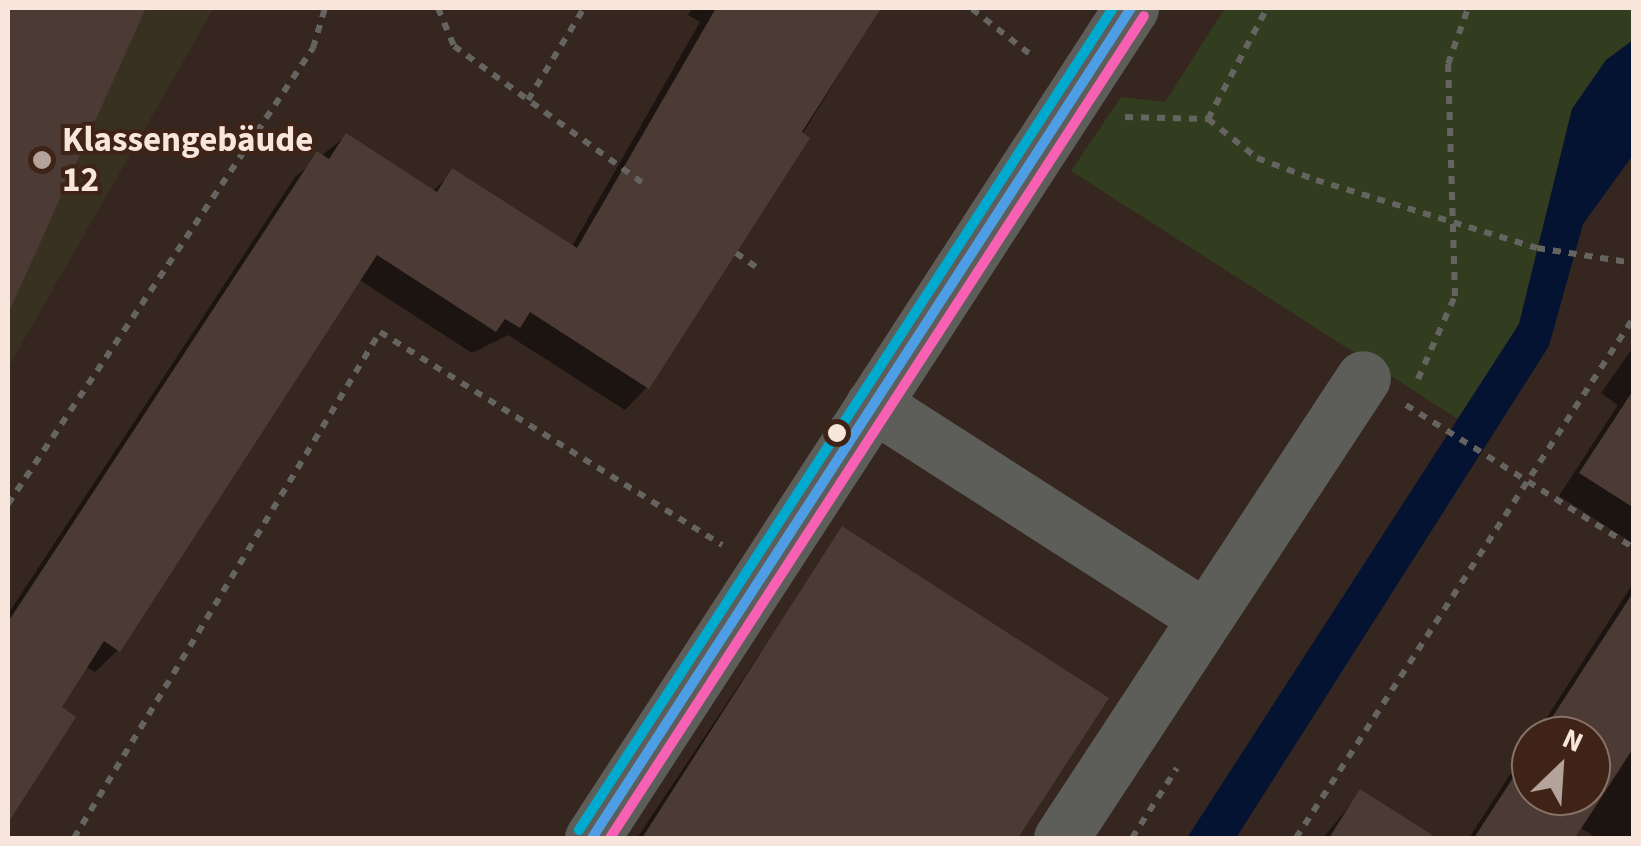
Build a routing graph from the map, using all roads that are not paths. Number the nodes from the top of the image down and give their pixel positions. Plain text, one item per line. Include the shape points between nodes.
1 (1131, 8) edge
2 (1363, 378) dead end
3 (873, 404) junction
4 (1205, 617) junction
5 (592, 838) edge
6 (1061, 838) edge

1 - 3 street
2 - 4 street
3 - 4 street
3 - 5 street
4 - 6 street

